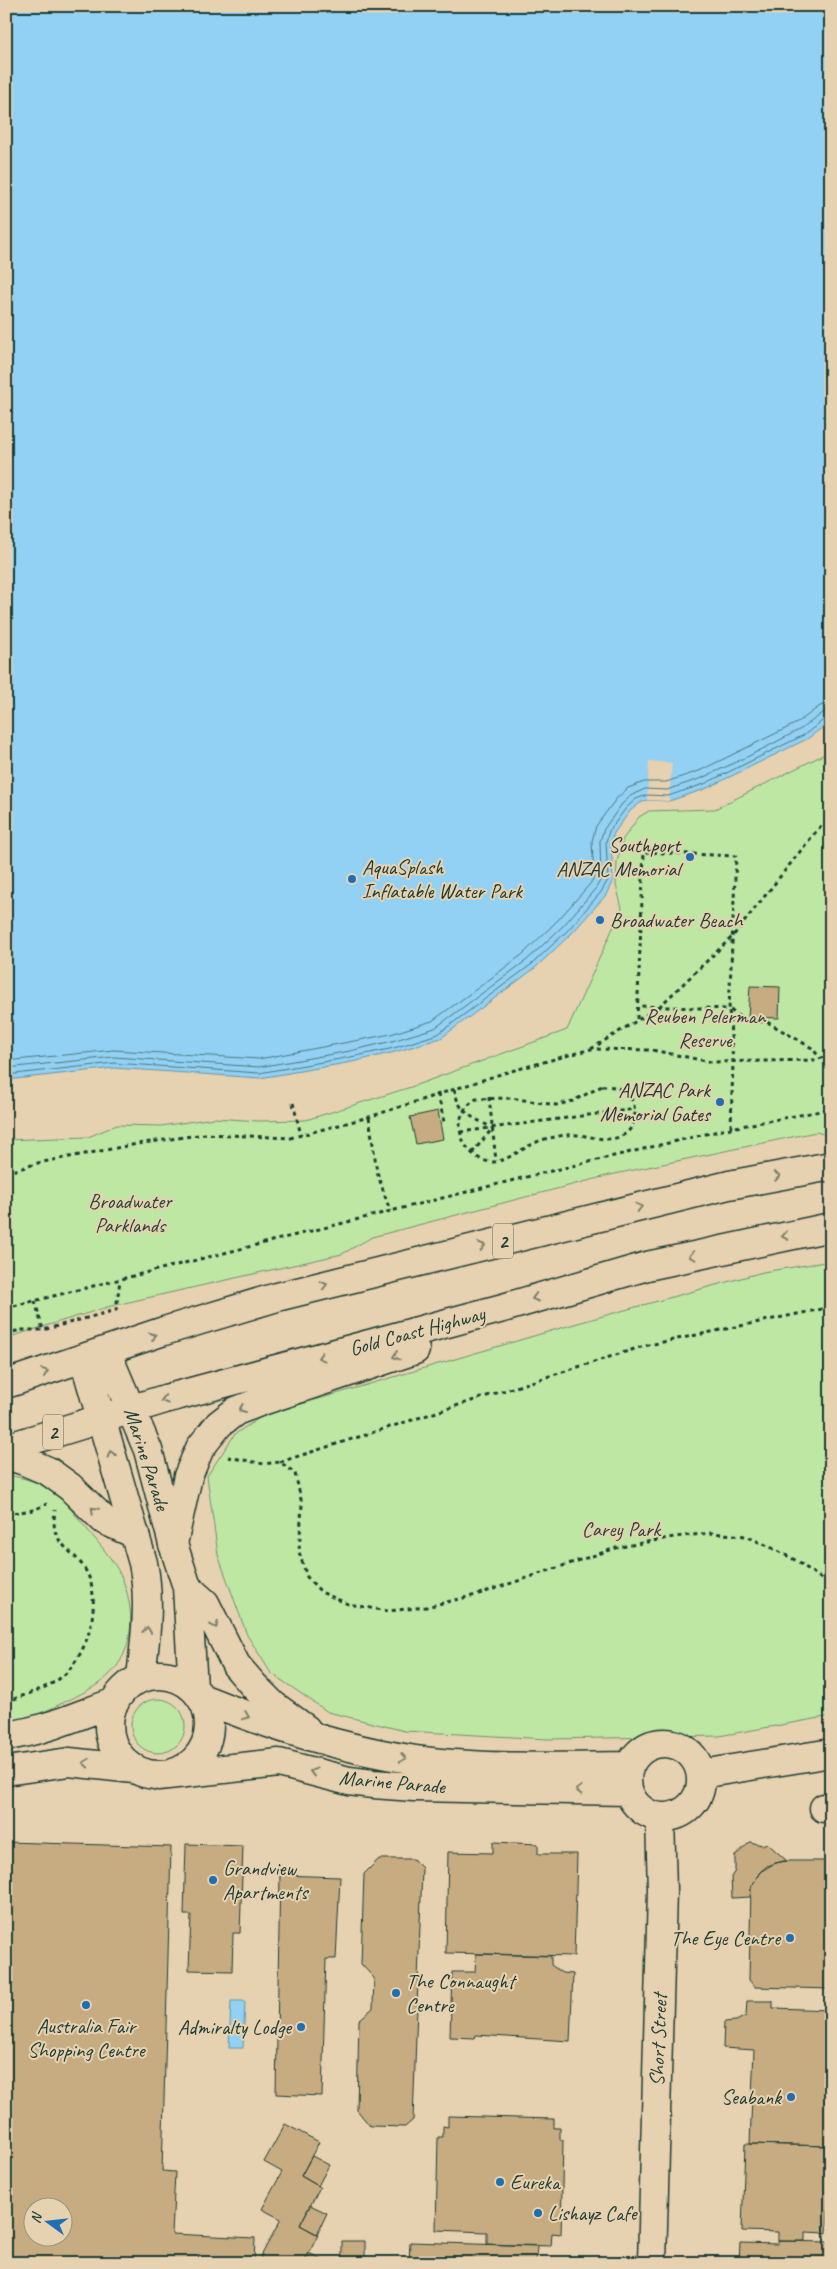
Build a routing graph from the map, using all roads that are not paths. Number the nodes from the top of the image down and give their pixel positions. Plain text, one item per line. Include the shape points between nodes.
1 (831, 1166) edge
2 (831, 1227) edge
3 (503, 1308) junction
4 (95, 1355) junction
5 (6, 1384) edge
6 (132, 1409) junction
7 (100, 1418) junction
8 (6, 1448) edge
9 (6, 1456) edge
10 (135, 1534) junction
11 (173, 1544) junction
12 (187, 1586) junction
13 (142, 1678) junction
14 (197, 1693) junction
15 (115, 1702) junction
16 (6, 1736) edge
17 (320, 1739) junction
18 (831, 1753) edge
19 (6, 1771) edge
20 (146, 1773) junction
21 (701, 1774) junction
22 (629, 1778) junction
23 (660, 1817) junction
24 (652, 2263) edge

4 -> 1 main road, 2 via 277,1297 729,1185
2 -> 3 main road, Gold Coast Highway / 2 via 647,1266
3 -> 6 main road, Gold Coast Highway / 2
3 -> 11 main road via 469,1332 236,1411 219,1424 200,1448 188,1476
5 -> 4 main road, 2
4 - 6 main road, Marine Parade
4 - 7 main road, Marine Parade
6 - 7 main road, Gold Coast Highway / 2
6 - 11 main road, Marine Parade via 148,1450
7 - 8 main road, Gold Coast Highway / 2
10 -> 7 main road, Marine Parade
10 -> 9 main road via 104,1520 48,1471
13 -> 10 main road, Marine Parade via 148,1586
11 - 12 main road, Marine Parade
12 - 14 main road, Marine Parade
12 -> 17 main road via 204,1604 236,1665 255,1687 273,1705
13 - 14 main road via 169,1676 182,1680
13 - 15 main road via 126,1688
14 -> 17 main road, Marine Parade via 264,1723
14 - 20 main road via 208,1712 209,1728 199,1756 174,1774
15 - 16 main road via 48,1726
15 - 20 main road via 110,1716 114,1747 122,1760
17 -> 22 main road, Marine Parade via 387,1755 434,1761 556,1768
18 - 21 main road
20 -> 19 main road, Marine Parade via 69,1762
22 -> 20 main road, Marine Parade via 414,1787 349,1781 279,1763
21 - 22 main road via 692,1754 682,1746 663,1742 644,1747 636,1755
21 - 23 main road via 701,1787 695,1801 672,1817
22 - 23 main road via 634,1803 644,1812
23 - 24 main road, Short Street via 662,1891

